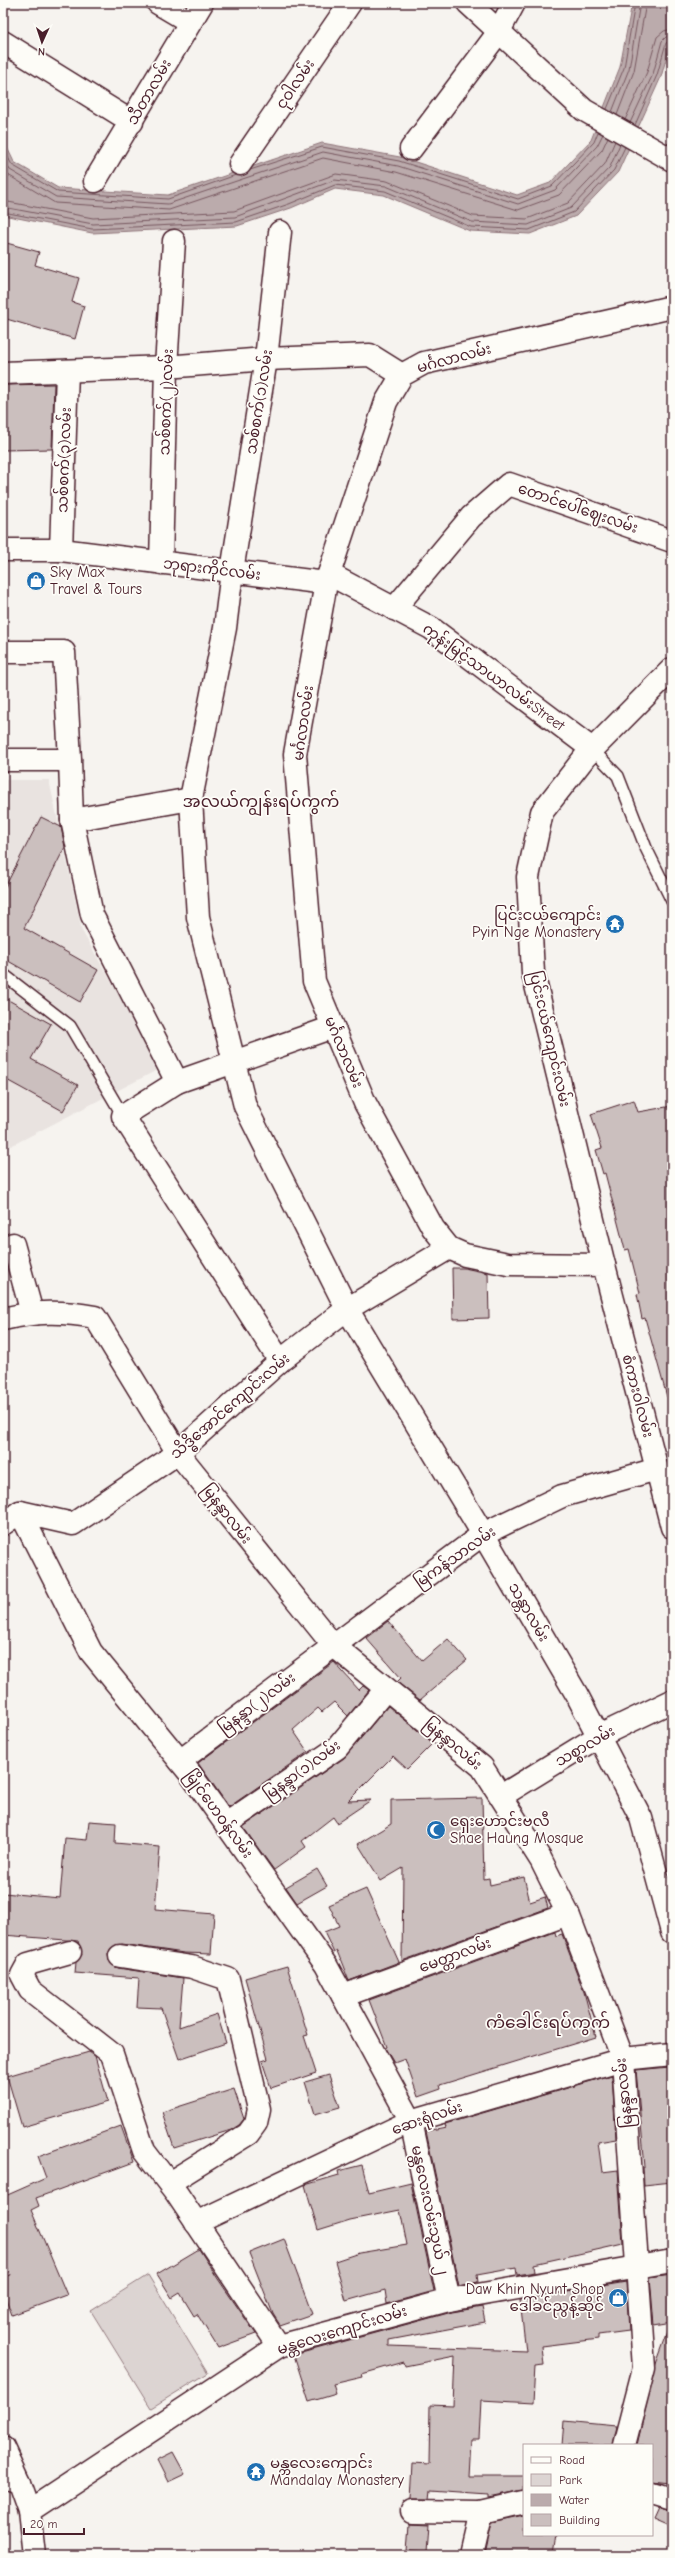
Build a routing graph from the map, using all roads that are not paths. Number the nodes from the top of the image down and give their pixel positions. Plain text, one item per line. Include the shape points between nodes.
1 (158, 3) edge
2 (202, 3) edge
3 (350, 3) edge
4 (468, 3) edge
5 (514, 3) edge
6 (190, 22) junction
7 (498, 33) junction
8 (3, 42) edge
9 (132, 122) junction
10 (411, 149) dead end
11 (672, 160) edge
12 (240, 164) dead end
13 (95, 181) dead end
14 (280, 232) dead end
15 (174, 241) dead end
16 (672, 308) edge
17 (266, 359) junction
18 (166, 367) junction
19 (67, 371) junction
20 (3, 373) edge
21 (402, 375) junction
22 (672, 541) edge
23 (3, 550) edge
24 (61, 550) junction
25 (161, 562) junction
26 (232, 571) junction
27 (327, 578) junction
28 (394, 609) junction
29 (3, 652) edge
30 (672, 669) edge
31 (592, 749) junction
32 (3, 760) edge
33 (70, 760) junction
34 (191, 799) junction
35 (72, 820) junction
36 (672, 901) edge
37 (3, 974) edge
38 (333, 1026) junction
39 (235, 1061) junction
40 (177, 1082) junction
41 (123, 1116) junction
42 (13, 1244) dead end
43 (449, 1248) junction
44 (604, 1265) junction
45 (346, 1309) junction
46 (32, 1312) junction
47 (3, 1319) edge
48 (280, 1361) junction
49 (178, 1453) junction
50 (657, 1469) junction
51 (9, 1515) edge
52 (672, 1527) edge
53 (483, 1534) junction
54 (333, 1646) junction
55 (386, 1689) junction
56 (672, 1701) edge
57 (599, 1736) junction
58 (180, 1761) junction
59 (500, 1796) junction
60 (226, 1824) junction
61 (568, 1914) junction
62 (672, 1932) edge
63 (70, 1952) dead end
64 (120, 1956) dead end
65 (343, 1996) junction
66 (672, 2054) edge
67 (623, 2059) junction
68 (410, 2121) junction
69 (169, 2183) junction
70 (196, 2223) junction
71 (672, 2261) edge
72 (636, 2266) junction
73 (450, 2300) junction
74 (279, 2346) junction
75 (624, 2444) edge
76 (3, 2448) edge
77 (11, 2480) edge
78 (653, 2494) edge
79 (672, 2500) edge
80 (523, 2502) edge
81 (29, 2511) junction
82 (412, 2511) dead end
83 (481, 2512) junction
84 (34, 2555) edge
85 (471, 2555) edge

1 - 6 street
2 - 6 street, သီတာလမ်း
3 - 12 street, ငုဝါလမ်း
4 - 7 street
5 - 7 street
6 - 9 street, သီတာလမ်း
7 - 10 street
7 - 11 street via 584,110
8 - 9 street
9 - 13 street, သီတာလမ်း
14 - 17 street, သစ်စက်(၁)လမ်း
15 - 18 street, သစ်စက်(၂)လမ်း
16 - 21 street, မင်္ဂလာလမ်း via 424,363
17 - 18 street
17 - 21 street via 370,355
17 - 26 street, သစ်စက်(၁)လမ်း
18 - 19 street
18 - 25 street, သစ်စက်(၂)လမ်း
19 - 20 street
19 - 24 street, သစ်စက်(၃)လမ်း
21 - 27 street, မင်္ဂလာလမ်း via 386,402
22 - 28 street, တောင်ပေါ်ဈေးလမ်း via 509,484 471,517
23 - 24 street, ဘုရားကိုင်လမ်း
24 - 25 street, ဘုရားကိုင်လမ်း
25 - 26 street, ဘုရားကိုင်လမ်း
26 - 27 street, ဘုရားကိုင်လမ်း
26 - 34 street, သစ်စက်(၁)လမ်း via 225,628
27 - 28 street, ကုန်းမြင့်သာယာလမ်းStreet
27 - 38 street, မင်္ဂလာလမ်း via 295,754 314,981
28 - 31 street, ကုန်းမြင့်သာယာလမ်းStreet via 431,628
29 - 33 street via 64,652
30 - 31 street, ပြင်းငယ်ကျောင်းလမ်း
31 - 36 lane via 618,776 646,848
31 - 44 street, ပြင်းငယ်ကျောင်းလမ်း via 542,812 528,876 532,973
32 - 33 street
33 - 35 street
34 - 35 street
34 - 39 street, သစ်စက်(၁)လမ်း via 198,917
35 - 40 street via 92,915
37 - 41 lane via 70,1026
38 - 39 street
38 - 43 street, မင်္ဂလာလမ်း via 365,1103 433,1228
39 - 40 street
39 - 45 street, သန္တာလမ်း via 245,1106
40 - 41 street
41 - 48 street
42 - 46 street
43 - 44 street, မင်္ဂလာလမ်း via 465,1255 508,1264
43 - 45 street, သိဒ္ဓိအောင်ကျောင်းလမ်း
44 - 50 street, စံကားဝါလမ်း
45 - 48 street, သိဒ္ဓိအောင်ကျောင်းလမ်း
45 - 53 street, သန္တာလမ်း
46 - 47 street, မြနန္ဒာလမ်း
46 - 49 street, မြနန္ဒာလမ်း via 65,1312 94,1318
48 - 49 street, သိဒ္ဓိအောင်ကျောင်းလမ်း
49 - 51 street, သိဒ္ဓိအောင်ကျောင်းလမ်း via 73,1524
49 - 54 street, မြနန္ဒာလမ်း
50 - 52 street, စံကားဝါလမ်း
50 - 53 street, မြကန်သာလမ်း via 562,1496
51 - 58 street, မြိုင်ဟေဝန်လမ်း via 92,1652
53 - 54 street, မြကန်သာလမ်း
53 - 57 street, သန္တာလမ်း via 578,1695
54 - 55 street, မြနန္ဒာလမ်း
54 - 58 street, မြနန္ဒာ(၂)လမ်း
55 - 59 street, မြနန္ဒာလမ်း via 482,1767
55 - 60 street, မြနန္ဒာ(၁)လမ်း via 337,1748
56 - 57 street, သစ္စာလမ်း
57 - 59 street, သစ္စာလမ်း
57 - 62 street, သန္တာလမ်း via 641,1818
58 - 60 street, မြိုင်ဟေဝန်လမ်း
59 - 61 street, မြနန္ဒာလမ်း via 541,1860
60 - 65 street, မြိုင်ဟေဝန်လမ်း via 326,1965
61 - 65 street, မေတ္တာလမ်း
61 - 67 street, မြနန္ဒာလမ်း
63 - 69 street via 28,1964 22,1975 30,1990 112,2054 144,2151
64 - 69 street via 192,1967 228,1979 259,2109 256,2123 248,2134
65 - 68 street, မြိုင်ဟေဝန်လမ်း
66 - 67 street, ဆေးရုံလမ်း
67 - 68 street, ဆေးရုံလမ်း
67 - 72 street, မြနန္ဒာလမ်း
68 - 70 street, ဆေးရုံလမ်း
68 - 73 street, မန္တလေးလမ်းသွယ် ၂
69 - 70 street
70 - 74 street
71 - 72 street, မန္တလေးကျောင်းလမ်း
72 - 73 street, မန္တလေးကျောင်းလမ်း
72 - 75 street, မြနန္ဒာလမ်း via 644,2368
73 - 74 street, မန္တလေးကျောင်းလမ်း
74 - 81 street, မန္တလေးကျောင်းလမ်း
76 - 77 street
77 - 81 street
78 - 79 street
80 - 83 street
81 - 84 street
82 - 83 street
83 - 85 street

